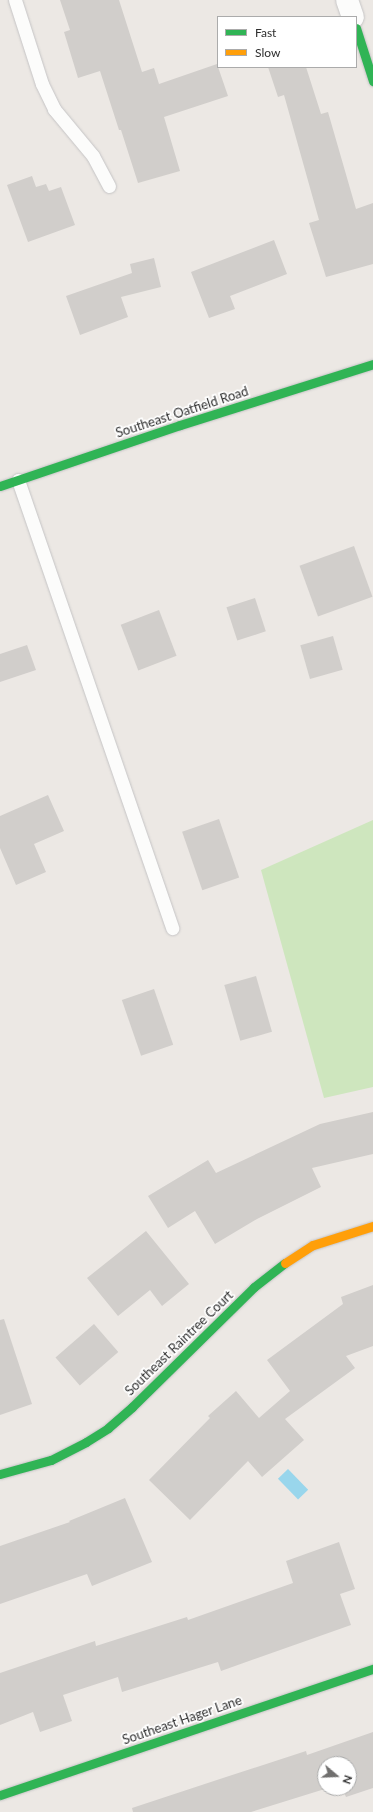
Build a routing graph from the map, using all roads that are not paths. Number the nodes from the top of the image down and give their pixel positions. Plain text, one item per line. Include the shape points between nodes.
1 (15, 0) edge
2 (347, 0) edge
3 (352, 16) edge
4 (357, 31) edge
5 (373, 81) edge
6 (109, 186) dead end
7 (373, 364) edge
8 (18, 480) junction
9 (0, 486) edge
10 (172, 928) dead end
11 (373, 1226) edge
12 (0, 1474) edge
13 (373, 1669) edge
14 (0, 1795) edge

1 - 6 lane via 42,84 54,109 93,156
2 - 3 street
4 - 5 street
7 - 8 street, Southeast Oatfield Road
8 - 9 street, Southeast Oatfield Road
8 - 10 lane
11 - 12 street, Southeast Raintree Court via 313,1245 282,1265 254,1287 132,1408 108,1428 51,1460
13 - 14 street, Southeast Hager Lane

